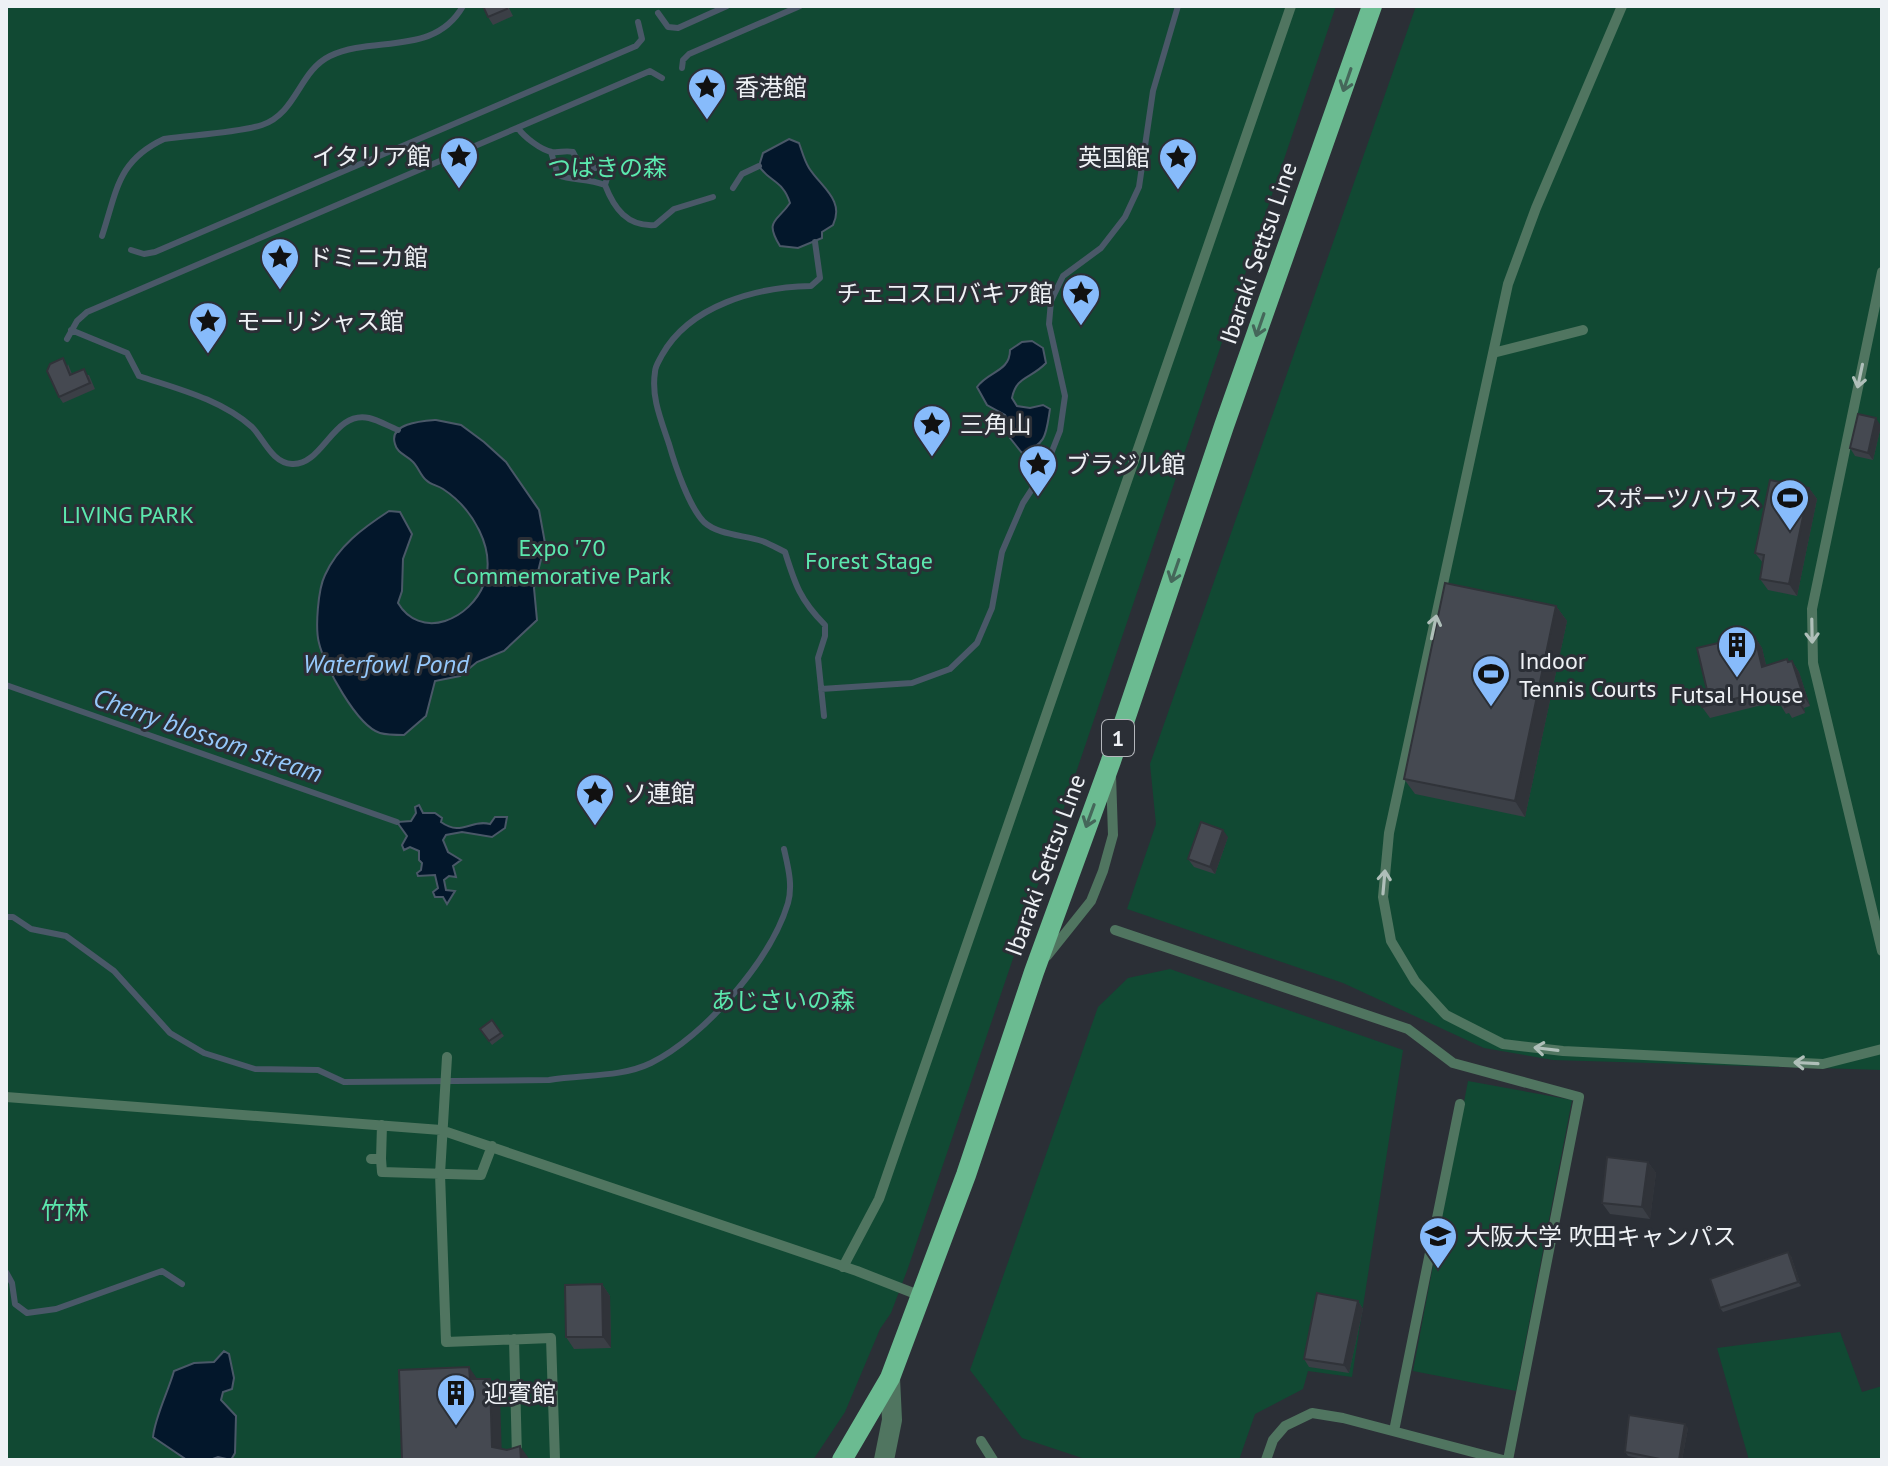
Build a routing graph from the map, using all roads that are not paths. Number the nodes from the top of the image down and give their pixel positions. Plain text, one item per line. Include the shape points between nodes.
1 (1291, 6) edge
2 (1372, 6) edge
3 (1622, 6) edge
4 (1882, 272) edge
5 (1583, 330) dead end
6 (1493, 353) junction
7 (1111, 761) junction
8 (1115, 930) dead end
9 (1882, 951) edge
10 (1034, 972) junction
11 (1882, 1049) edge
12 (447, 1057) dead end
13 (6, 1097) edge
14 (1460, 1104) dead end
15 (382, 1125) junction
16 (441, 1130) junction
17 (492, 1146) junction
18 (440, 1174) junction
19 (843, 1267) junction
20 (921, 1296) junction
21 (514, 1339) junction
22 (890, 1378) junction
23 (1394, 1431) junction
24 (981, 1441) dead end
25 (517, 1457) edge
26 (555, 1460) edge
27 (842, 1460) edge
28 (884, 1460) edge
29 (993, 1460) edge
30 (1266, 1460) edge
31 (1506, 1460) edge

1 - 19 lane via 879,1199
2 -> 7 main road, Ibaraki Settsu Line / 1
3 - 6 lane via 1536,208 1508,284
4 -> 9 lane via 1812,609 1813,663
5 - 6 lane
11 -> 6 lane via 1823,1064 1503,1044 1446,1015 1415,981 1391,941 1383,897 1389,833
7 -> 10 main road, Ibaraki Settsu Line / 1
7 - 10 lane via 1113,835 1103,871 1091,901
8 - 31 lane via 1408,1029 1453,1063 1579,1097
10 - 20 main road, Ibaraki Settsu Line / 1
12 - 16 lane
13 - 15 lane
14 - 23 lane
15 - 16 lane
15 - 18 lane via 376,1159 382,1172
16 - 17 lane
16 - 18 lane
17 - 18 lane via 481,1175
17 - 19 lane
18 - 21 lane via 446,1342
19 - 20 lane
20 - 22 main road, Ibaraki Settsu Line / 1
21 - 25 lane
21 - 26 lane via 551,1338
22 - 27 main road, Ibaraki Settsu Line / 1
22 - 28 street via 892,1420
23 - 30 lane via 1312,1413 1285,1426
23 - 31 lane
24 - 29 lane

